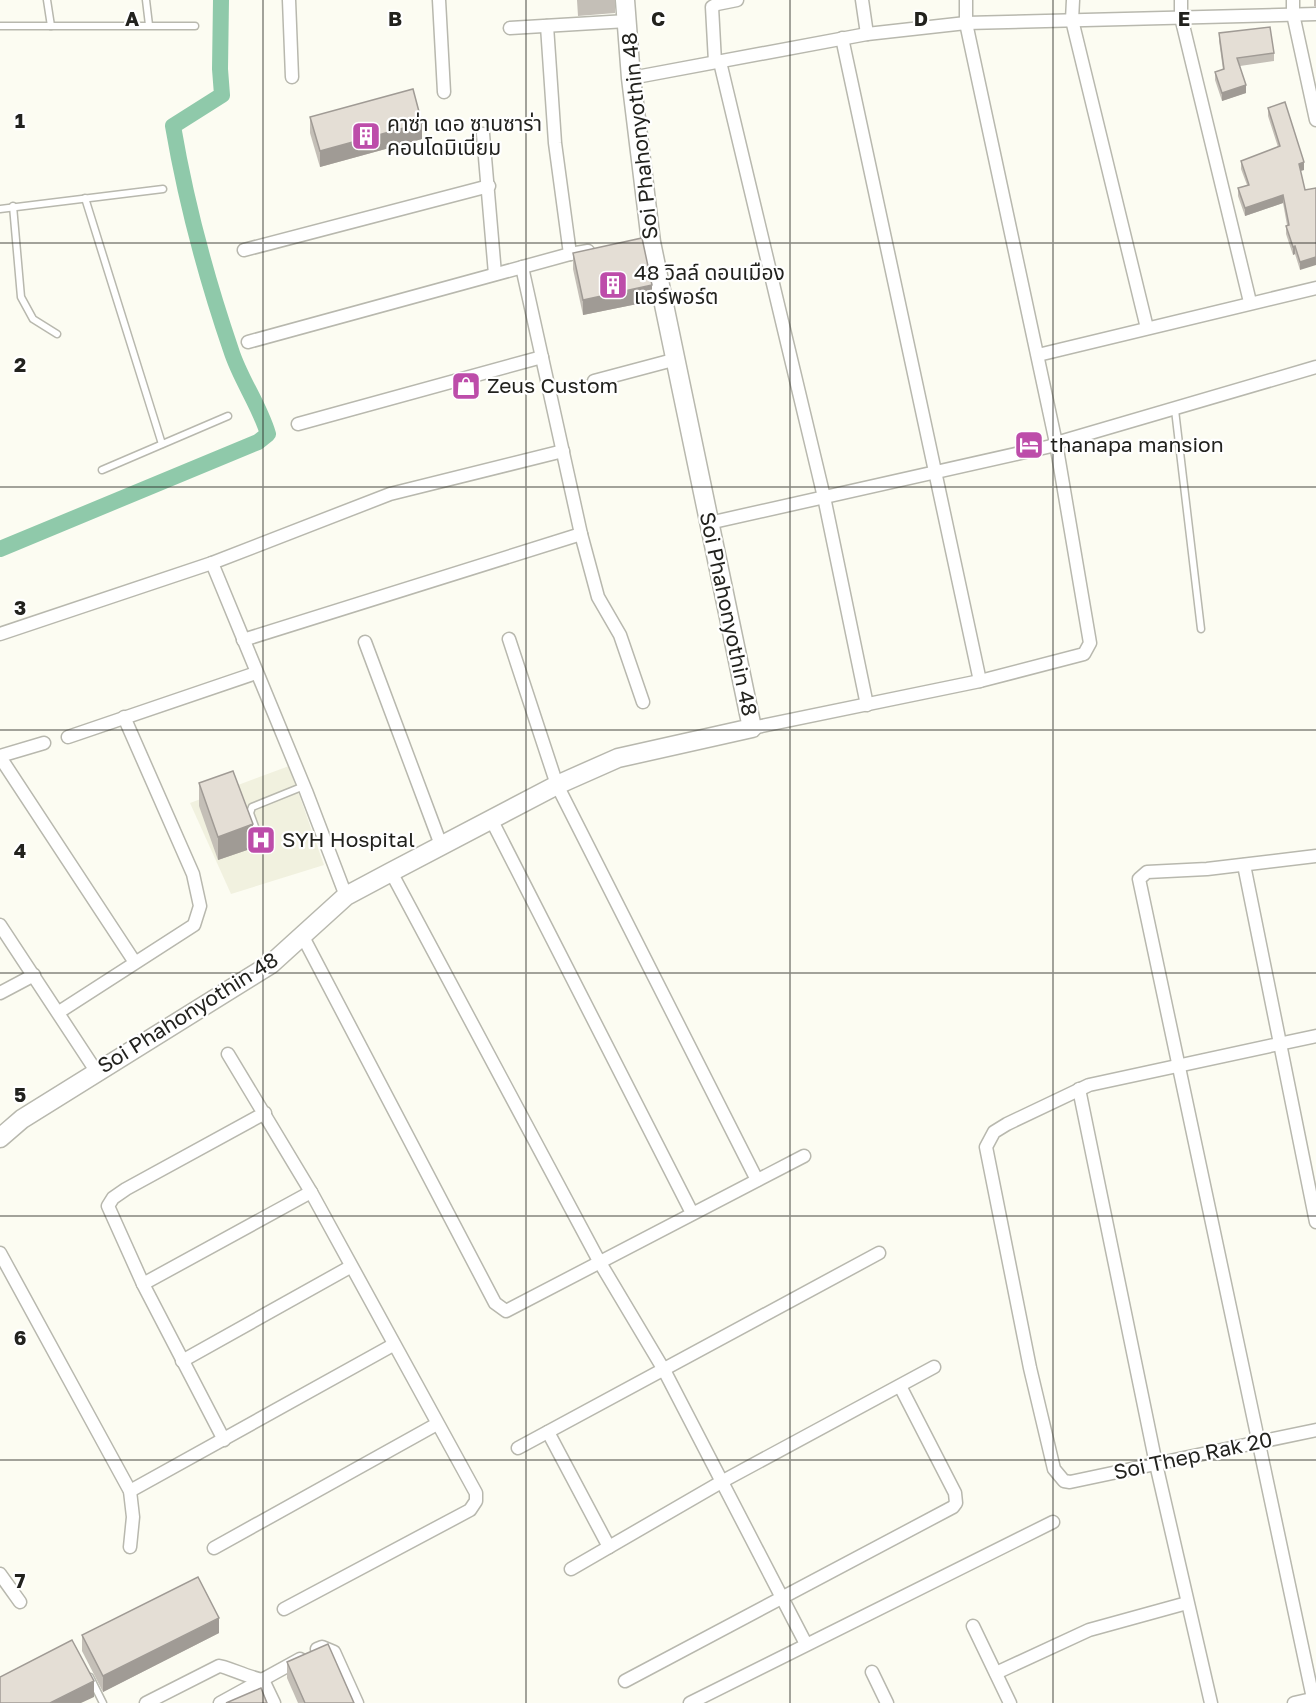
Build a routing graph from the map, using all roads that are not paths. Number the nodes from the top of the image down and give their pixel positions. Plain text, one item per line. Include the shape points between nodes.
1 (47, 0) edge
2 (146, 0) edge
3 (289, 0) edge
4 (439, 0) edge
5 (625, 0) edge
6 (738, 0) edge
7 (862, 0) edge
8 (966, 0) edge
9 (1073, 0) edge
10 (1181, 0) edge
11 (1293, 0) edge
12 (1293, 14) junction
13 (1316, 14) edge
14 (1181, 17) junction
15 (1072, 20) junction
16 (627, 21) junction
17 (966, 23) junction
18 (0, 26) edge
19 (51, 26) junction
20 (149, 26) junction
21 (195, 26) dead end
22 (547, 26) junction
23 (510, 28) dead end
24 (867, 34) junction
25 (842, 39) junction
26 (717, 62) junction
27 (292, 77) dead end
28 (631, 78) junction
29 (444, 92) dead end
30 (1316, 120) edge
31 (483, 134) dead end
32 (489, 186) junction
33 (163, 189) dead end
34 (85, 198) junction
35 (13, 206) junction
36 (0, 208) edge
37 (605, 249) edge
38 (244, 250) dead end
39 (570, 254) junction
40 (522, 267) junction
41 (495, 274) junction
42 (1316, 288) edge
43 (1250, 302) junction
44 (1147, 328) junction
45 (57, 334) dead end
46 (248, 342) dead end
47 (1038, 355) junction
48 (542, 357) junction
49 (674, 360) junction
50 (1316, 367) edge
51 (594, 381) dead end
52 (1175, 410) junction
53 (228, 416) dead end
54 (298, 424) dead end
55 (162, 444) junction
56 (1056, 444) junction
57 (563, 452) junction
58 (102, 470) dead end
59 (937, 472) junction
60 (824, 497) junction
61 (709, 523) junction
62 (581, 534) junction
63 (212, 563) junction
64 (1201, 629) dead end
65 (0, 634) edge
66 (509, 639) dead end
67 (243, 640) junction
68 (365, 642) dead end
69 (256, 673) junction
70 (980, 681) junction
71 (643, 702) dead end
72 (867, 705) junction
73 (124, 717) junction
74 (752, 728) junction
75 (68, 737) dead end
76 (44, 743) dead end
77 (0, 756) edge
78 (557, 785) junction
79 (304, 786) junction
80 (492, 821) junction
81 (261, 843) dead end
82 (441, 845) junction
83 (1316, 856) edge
84 (1244, 865) junction
85 (391, 872) junction
86 (346, 896) junction
87 (0, 925) edge
88 (302, 935) junction
89 (134, 961) junction
90 (34, 975) junction
91 (0, 993) edge
92 (59, 1012) junction
93 (1316, 1036) edge
94 (1279, 1044) junction
95 (228, 1054) dead end
96 (1179, 1065) junction
97 (96, 1071) junction
98 (1079, 1089) junction
99 (265, 1113) junction
100 (0, 1138) edge
101 (804, 1156) dead end
102 (757, 1180) junction
103 (311, 1192) junction
104 (692, 1213) junction
105 (1316, 1222) edge
106 (0, 1252) edge
107 (879, 1253) dead end
108 (599, 1261) junction
109 (350, 1267) junction
110 (143, 1284) junction
111 (393, 1345) junction
112 (182, 1360) junction
113 (934, 1367) dead end
114 (664, 1370) junction
115 (900, 1386) junction
116 (437, 1424) junction
117 (1316, 1430) edge
118 (548, 1432) junction
119 (224, 1440) junction
120 (1257, 1443) junction
121 (518, 1448) dead end
122 (1156, 1464) junction
123 (723, 1481) junction
124 (130, 1491) junction
125 (1053, 1522) dead end
126 (130, 1547) dead end
127 (609, 1547) junction
128 (214, 1548) dead end
129 (571, 1569) dead end
130 (0, 1574) edge
131 (781, 1598) junction
132 (20, 1602) dead end
133 (1187, 1603) junction
134 (284, 1609) dead end
135 (973, 1626) dead end
136 (806, 1644) junction
137 (84, 1665) edge
138 (872, 1672) dead end
139 (996, 1673) junction
140 (263, 1680) junction
141 (625, 1681) dead end
142 (1315, 1700) edge
143 (103, 1703) edge
144 (146, 1703) edge
145 (220, 1703) edge
146 (274, 1703) edge
147 (357, 1703) edge
148 (690, 1703) edge
149 (887, 1703) edge
150 (1010, 1703) edge
151 (1211, 1703) edge
152 (1294, 1703) edge

1 - 19 lane
2 - 20 lane
3 - 27 street
4 - 29 street
5 - 16 street, Soi Phahonyothin 48
6 - 26 street via 712,7
7 - 24 street
8 - 17 street
9 - 15 street
10 - 14 street
11 - 12 street
12 - 13 street
12 - 14 street
12 - 30 street
14 - 15 street
14 - 43 street
15 - 17 street
15 - 44 street
16 - 22 street
16 - 28 street, Soi Phahonyothin 48
17 - 24 street
17 - 47 street
18 - 19 lane
19 - 20 lane
20 - 21 lane
22 - 23 street
22 - 39 street via 555,143
24 - 25 street
25 - 26 street
25 - 59 street
26 - 28 street
26 - 60 street
28 - 49 street, Soi Phahonyothin 48 via 645,243
31 - 32 street
32 - 38 street
32 - 41 street
33 - 34 lane
34 - 35 lane
34 - 55 lane
35 - 36 lane
35 - 45 lane via 21,297 33,319
37 - 39 street
39 - 40 street
40 - 41 street
40 - 48 street
41 - 46 street
42 - 43 street
43 - 44 street
44 - 47 street
47 - 56 street
48 - 54 street
48 - 57 street
49 - 51 street
49 - 61 street, Soi Phahonyothin 48
50 - 52 street
52 - 56 street
52 - 64 lane
53 - 55 lane
55 - 58 lane
56 - 59 street
56 - 70 street via 1089,649 1084,654
57 - 62 street
57 - 63 street via 390,494
59 - 60 street
59 - 70 street
60 - 61 street
60 - 72 street
61 - 74 street, Soi Phahonyothin 48
62 - 67 street
62 - 71 street via 598,597 620,635
63 - 65 street
63 - 67 street
66 - 78 street
67 - 69 street
68 - 82 street
69 - 73 street
69 - 79 street
70 - 72 street
72 - 74 street
73 - 75 street
73 - 89 street via 193,874 200,906 194,926
74 - 78 street, Soi Phahonyothin 48 via 618,758
76 - 77 street
77 - 89 street
78 - 80 street, Soi Phahonyothin 48
78 - 102 street
79 - 81 lane via 252,807 250,813
79 - 86 street
80 - 82 street, Soi Phahonyothin 48
80 - 104 street
82 - 85 street, Soi Phahonyothin 48
83 - 84 street
84 - 94 street
84 - 96 street via 1147,872 1138,879
85 - 86 street, Soi Phahonyothin 48
85 - 108 street
86 - 88 street, Soi Phahonyothin 48
87 - 90 street
88 - 97 street, Soi Phahonyothin 48 via 271,964
88 - 108 street via 495,1303 510,1310
89 - 92 street
90 - 91 street
90 - 92 street
92 - 97 street
93 - 94 street
94 - 96 street
94 - 105 street
95 - 99 street
96 - 98 street
96 - 120 street
97 - 100 street, Soi Phahonyothin 48
98 - 122 street
98 - 122 street, Soi Thep Rak 20 via 994,1132 986,1147 1030,1368 1054,1469 1064,1481
99 - 103 street
99 - 110 street via 113,1198 108,1206 111,1217
101 - 102 street
102 - 104 street
103 - 109 street
103 - 110 street
104 - 108 street
106 - 124 street
107 - 114 street
108 - 114 street
109 - 111 street
109 - 112 street
110 - 112 street
111 - 116 street
111 - 119 street
112 - 119 street
113 - 115 street
114 - 118 street
114 - 123 street
115 - 123 street
115 - 131 street via 955,1493 956,1503
116 - 128 street
116 - 134 street via 476,1493 470,1510
117 - 120 street, Soi Thep Rak 20
118 - 121 street
118 - 127 street
119 - 124 street
120 - 122 street, Soi Thep Rak 20
120 - 142 street
122 - 133 street
123 - 127 street
123 - 131 street
124 - 126 street
125 - 136 street
127 - 129 street
130 - 132 street
131 - 136 street
131 - 141 street
133 - 139 street via 1089,1630
133 - 151 street
135 - 139 street
136 - 148 street
137 - 143 lane
138 - 149 street
139 - 150 street
140 - 144 street via 219,1666
140 - 145 street
140 - 146 street
140 - 147 street via 317,1649 329,1649
142 - 152 street

